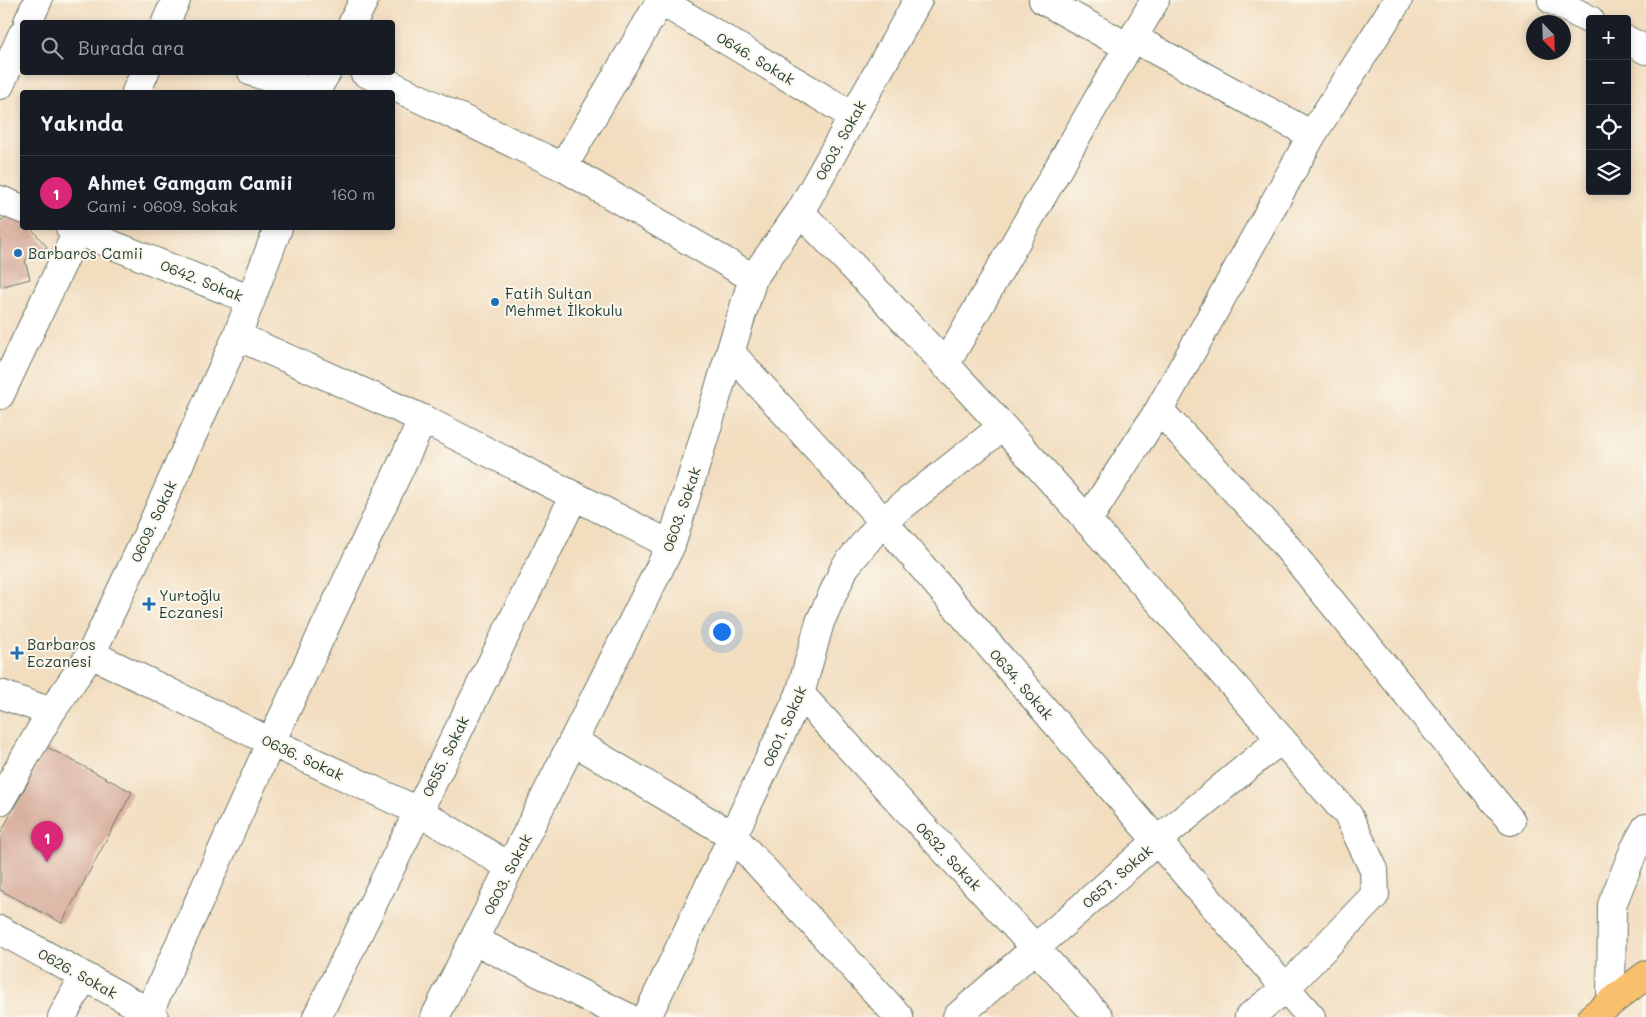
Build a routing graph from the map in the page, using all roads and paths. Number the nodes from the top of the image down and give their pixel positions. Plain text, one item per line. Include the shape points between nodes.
1 (38, 0) edge
2 (176, 0) edge
3 (364, 0) edge
4 (660, 0) edge
5 (918, 0) edge
6 (1043, 0) edge
7 (1155, 0) edge
8 (1398, 0) edge
9 (1552, 0) edge
10 (1586, 18) edge
11 (29, 20) edge
12 (167, 20) edge
13 (354, 20) edge
14 (20, 40) edge
15 (1631, 42) edge
16 (1130, 43) junction
17 (1646, 50) edge
18 (144, 75) edge
19 (261, 75) edge
20 (325, 75) edge
21 (370, 75) edge
22 (0, 85) edge
23 (137, 90) edge
24 (309, 90) edge
25 (316, 90) edge
26 (854, 116) junction
27 (1312, 135) junction
28 (563, 167) junction
29 (0, 200) edge
30 (20, 208) edge
31 (800, 212) junction
32 (74, 230) edge
33 (80, 230) edge
34 (277, 230) edge
35 (753, 278) junction
36 (251, 300) junction
37 (237, 336) junction
38 (731, 353) junction
39 (945, 365) junction
40 (0, 395) edge
41 (1159, 410) junction
42 (423, 419) junction
43 (1002, 427) junction
44 (574, 496) junction
45 (883, 521) junction
46 (1087, 521) junction
47 (671, 545) junction
48 (91, 654) junction
49 (0, 694) edge
50 (800, 694) junction
51 (51, 712) junction
52 (1281, 739) junction
53 (573, 741) junction
54 (271, 742) junction
55 (0, 801) edge
56 (418, 811) junction
57 (1511, 821) dead end
58 (1646, 828) edge
59 (733, 836) junction
60 (1157, 841) junction
61 (510, 867) junction
62 (0, 930) edge
63 (474, 940) junction
64 (1035, 948) junction
65 (1646, 975) edge
66 (84, 976) junction
67 (1285, 989) junction
68 (1602, 1009) edge
69 (152, 1015) edge
70 (62, 1017) edge
71 (317, 1017) edge
72 (435, 1017) edge
73 (627, 1017) edge
74 (647, 1017) edge
75 (899, 1017) edge
76 (957, 1017) edge
77 (1099, 1017) edge
78 (1249, 1017) edge
79 (1311, 1017) edge

1 - 11 street
2 - 12 street
3 - 13 street
4 - 26 street, 0646. Sokak
4 - 28 street
5 - 26 street, 0603. Sokak
6 - 16 street
7 - 16 street
8 - 27 street
9 - 10 street
14 - 22 street
15 - 17 street
16 - 27 street
16 - 39 street
18 - 23 street
19 - 24 street
20 - 25 street
21 - 28 street
26 - 31 street, 0603. Sokak
27 - 41 street
28 - 35 street
29 - 30 street
31 - 35 street, 0603. Sokak
31 - 39 street
32 - 40 street
33 - 36 street, 0642. Sokak
34 - 36 street, 0609. Sokak
35 - 38 street, 0603. Sokak
36 - 37 street, 0609. Sokak
37 - 42 street
37 - 48 street, 0609. Sokak
38 - 45 street, 0634. Sokak
38 - 47 street, 0603. Sokak
39 - 43 street
41 - 46 street
41 - 57 street via 1277,535
42 - 44 street
42 - 54 street
43 - 45 street, 0601. Sokak
43 - 46 street
44 - 47 street
44 - 56 street, 0655. Sokak
45 - 50 street, 0601. Sokak via 845,567 820,622
45 - 60 street, 0634. Sokak
46 - 52 street
47 - 53 street, 0603. Sokak
48 - 51 street, 0609. Sokak
48 - 54 street, 0636. Sokak
49 - 51 street
50 - 59 street, 0601. Sokak
50 - 64 street, 0632. Sokak
51 - 55 street, 0609. Sokak
52 - 60 street, 0657. Sokak
52 - 67 street via 1348,815 1374,870 1376,895
53 - 59 street
53 - 61 street, 0603. Sokak
54 - 56 street, 0636. Sokak
54 - 69 street
56 - 61 street, 0636. Sokak
56 - 71 street, 0655. Sokak
58 - 68 street via 1612,905
59 - 74 street, 0601. Sokak
59 - 75 street
60 - 64 street, 0657. Sokak
60 - 67 street, 0634. Sokak
61 - 63 street, 0603. Sokak
62 - 66 street, 0626. Sokak
63 - 72 street, 0603. Sokak
63 - 73 street
64 - 76 street, 0657. Sokak
64 - 77 street, 0632. Sokak
65 - 68 highway
66 - 69 street, 0626. Sokak
66 - 70 street
67 - 78 street
67 - 79 street, 0634. Sokak

